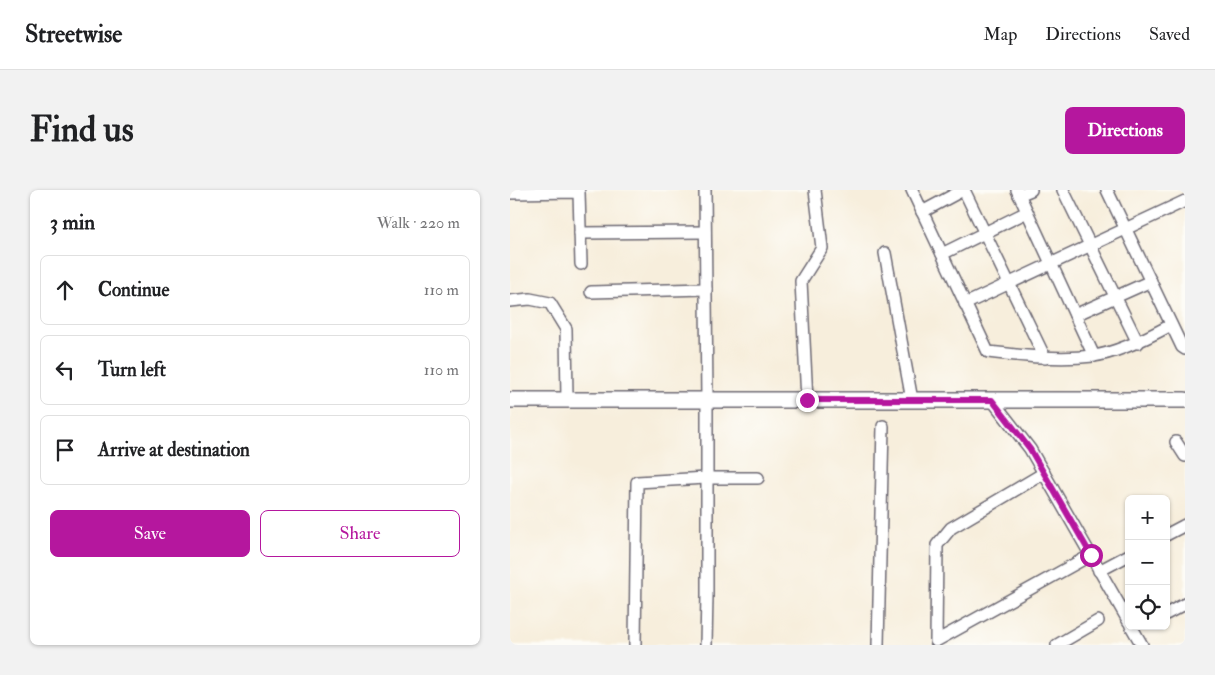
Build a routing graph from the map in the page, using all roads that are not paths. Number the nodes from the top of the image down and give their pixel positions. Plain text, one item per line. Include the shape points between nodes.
1 (705, 190) edge
2 (815, 190) edge
3 (912, 190) edge
4 (964, 190) edge
5 (1031, 190) edge
6 (1063, 190) edge
7 (1107, 190) edge
8 (1018, 192) edge
9 (510, 193) edge
10 (1185, 201) edge
11 (922, 212) junction
12 (1027, 212) junction
13 (1126, 228) junction
14 (705, 232) junction
15 (580, 233) junction
16 (985, 233) junction
17 (1091, 246) junction
18 (885, 253) dead end
19 (942, 254) junction
20 (581, 264) dead end
21 (1052, 264) junction
22 (1151, 281) junction
23 (1009, 284) junction
24 (706, 289) junction
25 (591, 292) dead end
26 (1115, 296) junction
27 (510, 301) edge
28 (966, 304) junction
29 (1075, 315) junction
30 (1171, 325) junction
31 (1138, 343) junction
32 (1185, 349) edge
33 (1094, 356) junction
34 (1045, 358) junction
35 (510, 400) edge
36 (567, 400) junction
37 (707, 400) junction
38 (807, 400) junction
39 (912, 400) junction
40 (992, 400) junction
41 (1185, 400) edge
42 (883, 426) dead end
43 (1176, 442) dead end
44 (1185, 456) edge
45 (1044, 473) junction
46 (706, 478) junction
47 (758, 478) dead end
48 (1185, 525) edge
49 (1170, 533) edge
50 (1091, 555) junction
51 (1125, 557) edge
52 (1099, 571) junction
53 (1185, 604) edge
54 (1125, 612) edge
55 (1170, 612) edge
56 (1098, 621) dead end
57 (1136, 630) edge
58 (635, 645) edge
59 (706, 645) edge
60 (878, 645) edge
61 (1057, 645) edge
62 (1142, 645) edge

1 - 14 street
2 - 38 street via 822,248 801,281
3 - 11 street
4 - 11 street
4 - 16 street
5 - 8 street
6 - 17 street
7 - 13 street
8 - 12 street
9 - 15 street via 579,192
10 - 13 street
11 - 19 street
12 - 16 street
12 - 21 street
13 - 17 street
13 - 22 street
14 - 15 street
14 - 24 street
15 - 20 street
16 - 19 street
16 - 23 street
17 - 21 street
17 - 26 street
18 - 39 street
19 - 28 street
21 - 23 street
21 - 29 street
22 - 26 street
22 - 30 street
23 - 28 street
23 - 34 street
24 - 25 street
24 - 37 street
26 - 29 street
26 - 31 street
27 - 36 street via 530,299 550,303 566,329
28 - 34 street via 988,352
29 - 33 street
30 - 31 street
30 - 32 street
31 - 33 street
33 - 34 street
35 - 36 street
36 - 37 street
37 - 38 street
37 - 46 street
38 - 39 street
39 - 40 street
40 - 41 street
40 - 45 street via 1030,449
42 - 60 street
43 - 44 street
45 - 50 street
45 - 50 street via 951,528 937,545 936,641
46 - 47 street
46 - 58 street via 637,482
46 - 59 street
48 - 49 street
50 - 52 street
51 - 52 street
52 - 54 street
53 - 55 street
56 - 61 street
57 - 62 street

